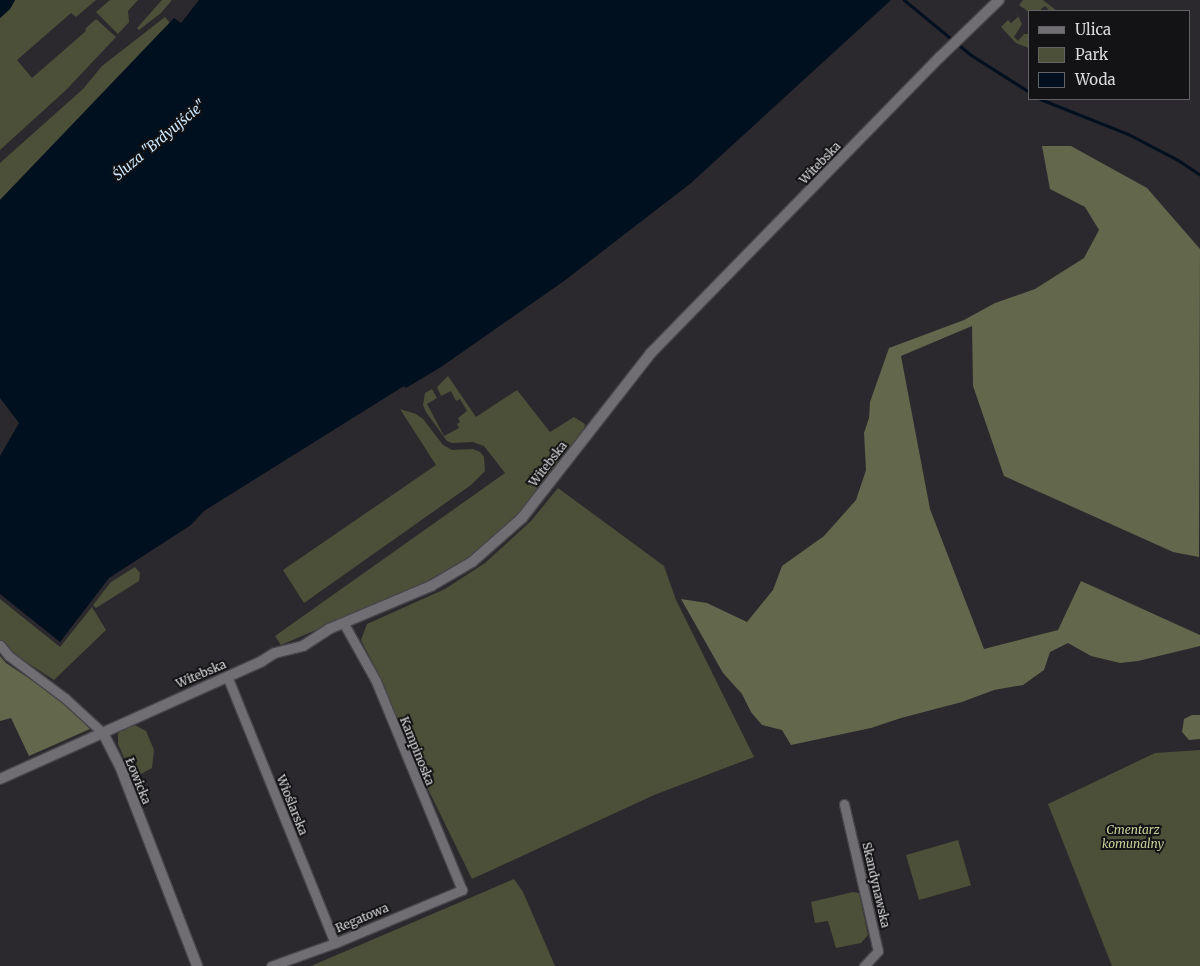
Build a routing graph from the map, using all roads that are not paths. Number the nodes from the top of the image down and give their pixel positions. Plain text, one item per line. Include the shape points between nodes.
1 (999, 0) edge
2 (344, 624) junction
3 (0, 645) edge
4 (227, 676) junction
5 (103, 733) junction
6 (0, 779) edge
7 (844, 804) dead end
8 (462, 890) joint
9 (335, 943) junction
10 (197, 966) edge
11 (270, 966) edge
12 (864, 966) edge

1 - 2 street, Witebska via 651,353 506,534 451,576
2 - 4 street, Witebska via 328,629 303,646 275,653
2 - 8 street, Kampinoska via 376,681
3 - 5 street, Łowicka via 9,656
4 - 5 street, Witebska
4 - 9 street, Wioślarska
5 - 6 street, Witebska
5 - 10 street, Łowicka via 120,766
7 - 12 street, Skandynawska via 878,951
8 - 9 street, Regatowa
9 - 11 street, Regatowa

